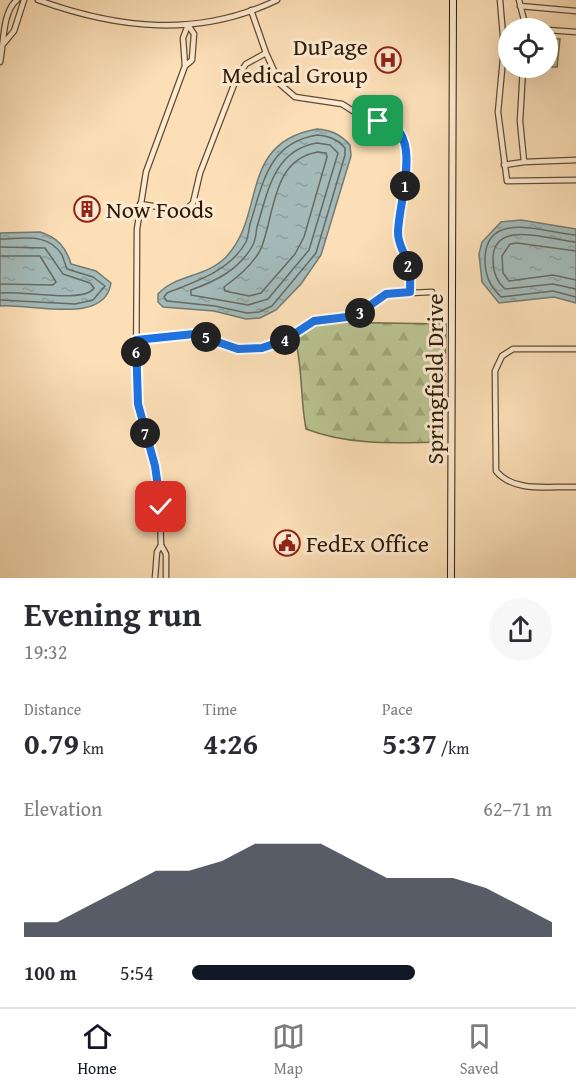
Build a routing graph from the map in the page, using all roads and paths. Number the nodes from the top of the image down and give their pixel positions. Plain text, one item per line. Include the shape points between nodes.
1 (17, 0) edge
2 (24, 0) edge
3 (38, 0) edge
4 (277, 0) edge
5 (453, 0) edge
6 (500, 0) edge
7 (519, 3) edge
8 (251, 10) junction
9 (576, 11) edge
10 (502, 18) edge
11 (523, 18) edge
12 (188, 25) junction
13 (558, 31) edge
14 (576, 32) edge
15 (4, 43) junction
16 (266, 53) junction
17 (0, 62) edge
18 (185, 66) junction
19 (502, 78) edge
20 (522, 78) edge
21 (576, 160) edge
22 (524, 162) junction
23 (504, 165) junction
24 (576, 180) edge
25 (140, 204) junction
26 (410, 292) junction
27 (432, 292) dead end
28 (136, 340) junction
29 (576, 349) edge
30 (576, 487) edge
31 (161, 545) junction
32 (155, 578) edge
33 (166, 578) edge
34 (451, 578) edge

1 - 15 street via 5,28
2 - 15 street via 14,32
3 - 12 street via 106,21
4 - 8 street
5 - 34 street, Springfield Drive
6 - 10 street
7 - 9 street
7 - 11 street
8 - 12 street via 218,21
8 - 16 street
12 - 18 street via 183,38
12 - 18 street via 194,34 194,47 192,60
13 - 14 street
15 - 17 street
16 - 25 street via 246,64 237,77 190,208 184,211
16 - 26 street via 280,84 295,97 342,104 364,118 386,121 399,128 405,146 404,199 398,235 408,264
18 - 25 street via 150,161
19 - 23 street via 498,112
20 - 22 street via 520,121
21 - 22 street
22 - 23 street
23 - 24 street via 507,181 511,183
25 - 28 street
26 - 27 street
26 - 28 street via 386,294 355,316 314,321 285,340 262,348 238,349 194,334
28 - 31 street via 138,404 159,486
29 - 30 street via 513,349 502,356 495,371 496,471 504,481 515,485
31 - 32 street
31 - 33 street via 166,554

